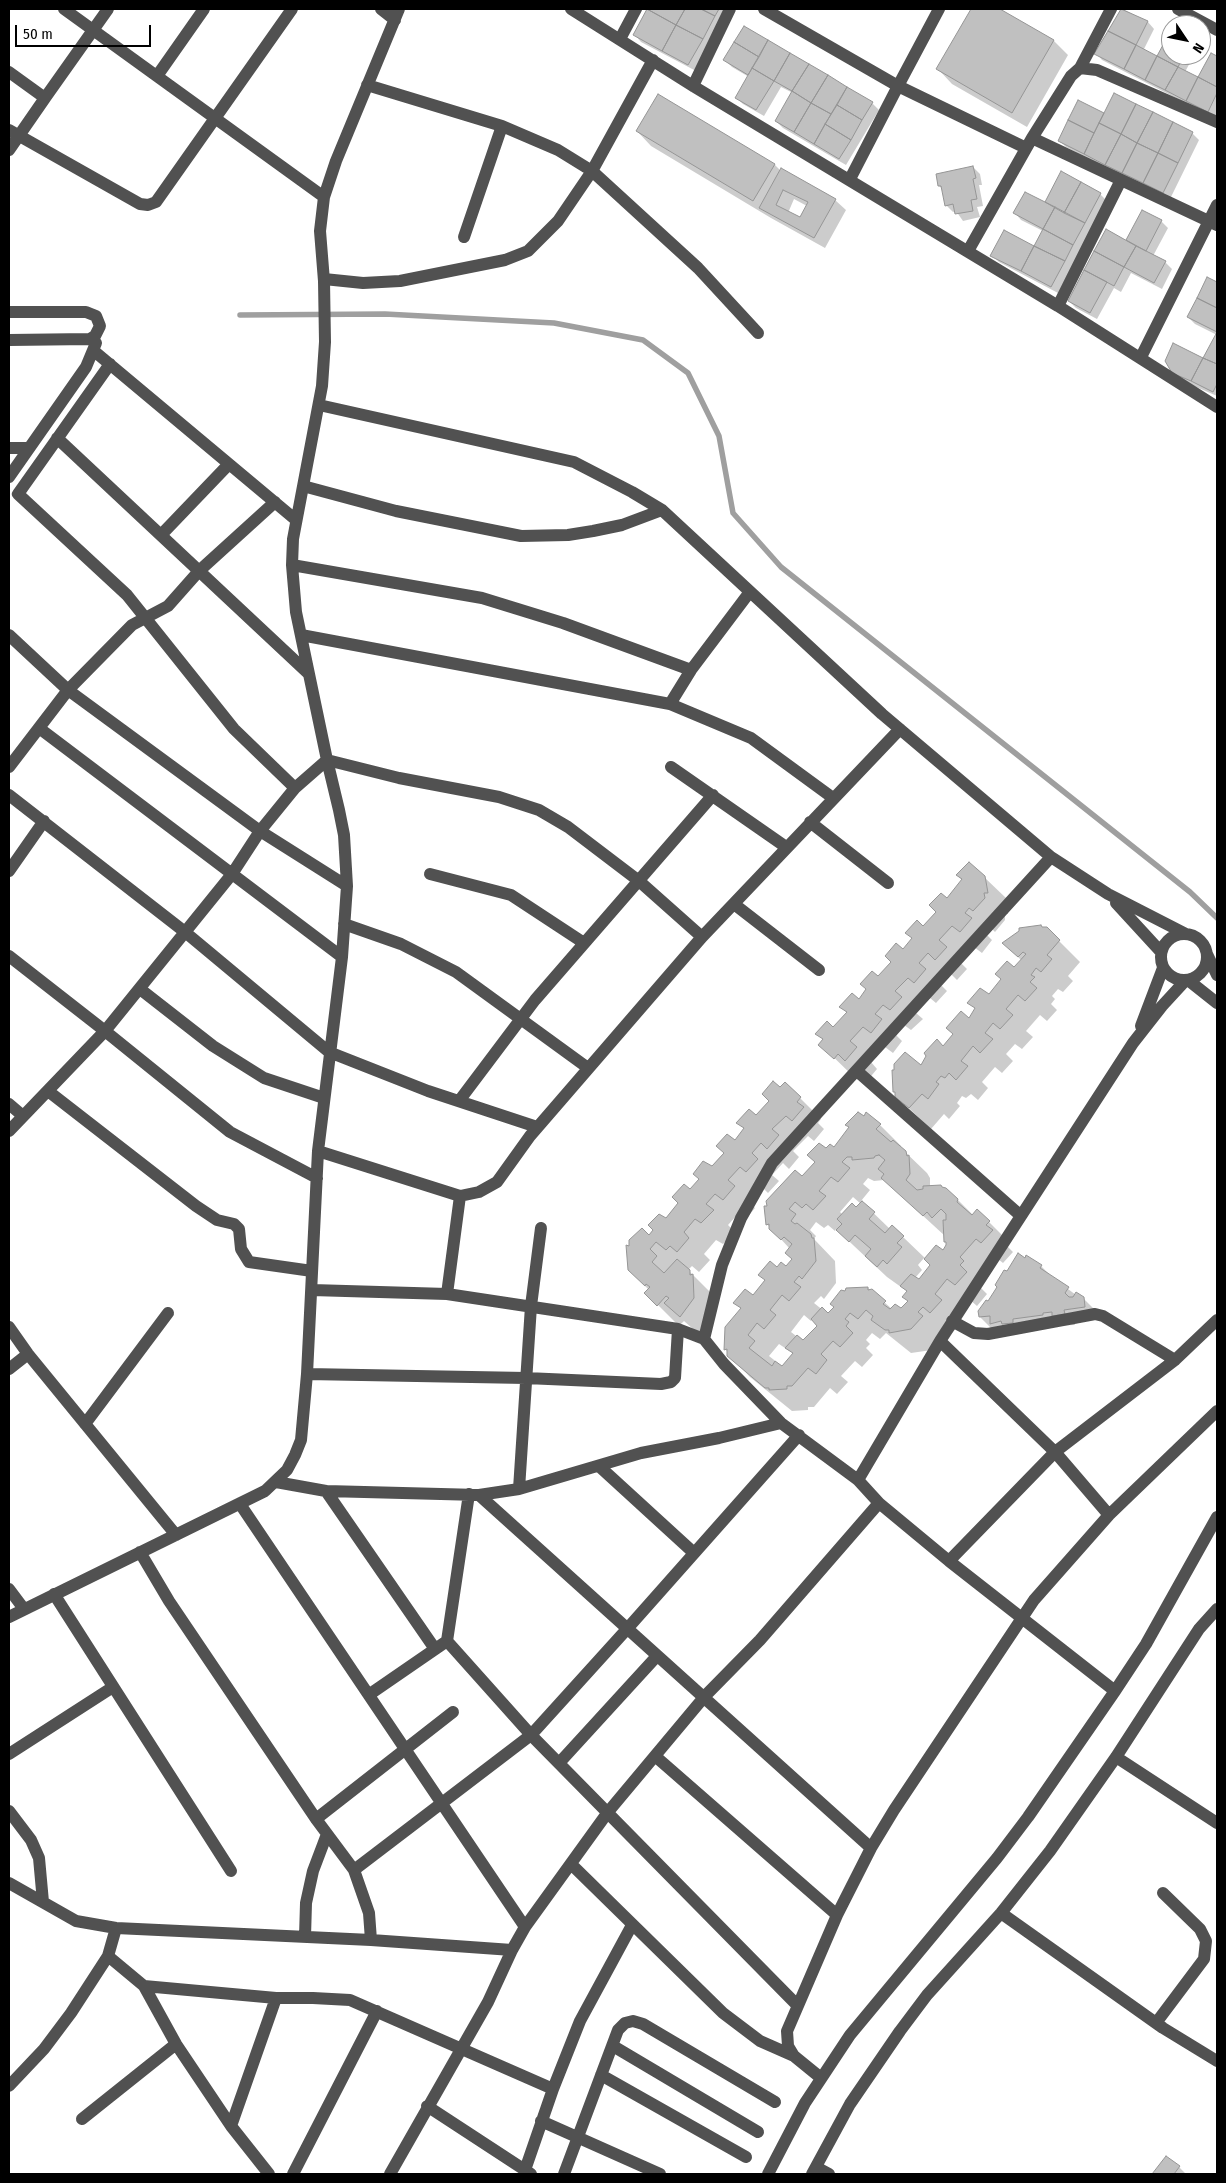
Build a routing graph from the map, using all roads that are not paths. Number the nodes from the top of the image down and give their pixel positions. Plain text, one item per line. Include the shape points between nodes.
1 (64, 9) edge
2 (108, 9) edge
3 (204, 9) edge
4 (292, 9) edge
5 (381, 9) edge
6 (572, 9) edge
7 (636, 9) edge
8 (730, 9) edge
9 (764, 9) edge
10 (938, 9) edge
11 (1111, 9) edge
12 (1178, 9) edge
13 (397, 15) edge
14 (93, 30) junction
15 (1217, 30) edge
16 (620, 39) junction
17 (653, 60) junction
18 (1080, 68) junction
19 (9, 72) edge
20 (157, 76) junction
21 (367, 85) junction
22 (693, 86) junction
23 (898, 86) junction
24 (45, 98) junction
25 (216, 118) junction
26 (1217, 122) edge
27 (502, 126) junction
28 (14, 132) edge
29 (1029, 143) junction
30 (9, 150) edge
31 (592, 171) junction
32 (850, 180) junction
33 (1121, 180) junction
34 (324, 197) junction
35 (1217, 205) edge
36 (1213, 223) edge
37 (464, 236) dead end
38 (968, 251) junction
39 (324, 280) junction
40 (1058, 306) junction
41 (9, 312) edge
42 (98, 331) junction
43 (758, 334) dead end
44 (9, 340) edge
45 (94, 351) junction
46 (1140, 358) junction
47 (110, 364) junction
48 (1215, 401) edge
49 (320, 405) junction
50 (57, 438) junction
51 (9, 448) edge
52 (29, 448) junction
53 (229, 464) junction
54 (9, 477) edge
55 (303, 486) junction
56 (275, 502) junction
57 (662, 510) junction
58 (296, 520) junction
59 (161, 535) junction
60 (292, 565) junction
61 (199, 571) junction
62 (749, 592) junction
63 (145, 618) junction
64 (9, 635) edge
65 (301, 635) junction
66 (692, 670) junction
67 (308, 673) junction
68 (68, 690) junction
69 (670, 704) junction
70 (39, 728) junction
71 (900, 728) junction
72 (327, 760) junction
73 (9, 767) edge
74 (671, 768) dead end
75 (296, 788) junction
76 (9, 795) edge
77 (713, 795) junction
78 (833, 798) junction
79 (44, 821) junction
80 (810, 822) junction
81 (260, 831) junction
82 (786, 847) junction
83 (1051, 857) junction
84 (9, 871) edge
85 (232, 874) junction
86 (430, 874) dead end
87 (639, 881) junction
88 (888, 883) dead end
89 (347, 886) junction
90 (1108, 894) junction
91 (734, 904) junction
92 (344, 924) junction
93 (185, 932) junction
94 (1186, 934) junction
95 (702, 937) junction
96 (584, 944) junction
97 (1161, 952) junction
98 (1207, 954) junction
99 (9, 956) edge
100 (342, 957) junction
101 (1163, 968) junction
102 (819, 970) dead end
103 (1217, 975) edge
104 (1187, 980) junction
105 (140, 988) junction
106 (1217, 1003) edge
107 (520, 1018) junction
108 (105, 1031) junction
109 (1133, 1043) junction
110 (329, 1052) junction
111 (588, 1068) junction
112 (857, 1071) junction
113 (48, 1091) junction
114 (324, 1098) junction
115 (459, 1100) junction
116 (9, 1104) edge
117 (23, 1116) junction
118 (537, 1127) junction
119 (9, 1131) edge
120 (318, 1151) junction
121 (317, 1178) junction
122 (460, 1196) junction
123 (1021, 1216) junction
124 (541, 1228) dead end
125 (312, 1271) junction
126 (312, 1290) junction
127 (447, 1294) junction
128 (531, 1306) junction
129 (168, 1313) dead end
130 (1217, 1320) edge
131 (952, 1321) junction
132 (9, 1327) edge
133 (678, 1329) junction
134 (704, 1339) junction
135 (940, 1341) junction
136 (28, 1354) junction
137 (1175, 1360) junction
138 (9, 1369) edge
139 (307, 1374) junction
140 (526, 1378) junction
141 (1217, 1411) edge
142 (781, 1422) junction
143 (86, 1424) junction
144 (799, 1436) junction
145 (1055, 1452) junction
146 (600, 1467) junction
147 (858, 1480) junction
148 (276, 1482) junction
149 (519, 1489) junction
150 (326, 1491) junction
151 (474, 1495) junction
152 (879, 1503) junction
153 (240, 1504) junction
154 (1109, 1515) junction
155 (1217, 1517) edge
156 (176, 1535) junction
157 (140, 1552) junction
158 (694, 1553) junction
159 (949, 1561) junction
160 (9, 1589) edge
161 (54, 1594) junction
162 (24, 1609) junction
163 (1217, 1609) edge
164 (9, 1617) edge
165 (1021, 1618) junction
166 (627, 1629) junction
167 (447, 1641) junction
168 (434, 1649) junction
169 (657, 1656) junction
170 (113, 1687) junction
171 (1115, 1691) junction
172 (370, 1694) junction
173 (705, 1696) junction
174 (453, 1712) dead end
175 (531, 1735) junction
176 (406, 1748) junction
177 (9, 1754) edge
178 (655, 1756) junction
179 (1116, 1757) junction
180 (560, 1762) junction
181 (441, 1802) junction
182 (9, 1811) edge
183 (608, 1812) junction
184 (316, 1819) junction
185 (1217, 1824) edge
186 (327, 1834) junction
187 (871, 1848) junction
188 (571, 1864) junction
189 (354, 1870) junction
190 (231, 1871) dead end
191 (9, 1883) edge
192 (1163, 1893) dead end
193 (43, 1902) junction
194 (1001, 1913) junction
195 (837, 1915) junction
196 (632, 1925) junction
197 (526, 1927) junction
198 (116, 1928) junction
199 (305, 1937) junction
200 (371, 1940) junction
201 (512, 1950) junction
202 (108, 1956) junction
203 (144, 1986) junction
204 (276, 1998) junction
205 (797, 2005) junction
206 (377, 2011) junction
207 (1156, 2023) junction
208 (176, 2044) junction
209 (613, 2046) junction
210 (460, 2050) junction
211 (794, 2056) junction
212 (1217, 2061) edge
213 (601, 2075) junction
214 (821, 2078) junction
215 (9, 2086) edge
216 (553, 2089) junction
217 (775, 2102) dead end
218 (427, 2106) junction
219 (82, 2119) dead end
220 (541, 2121) junction
221 (231, 2126) junction
222 (758, 2132) dead end
223 (578, 2136) junction
224 (746, 2157) dead end
225 (814, 2171) edge
226 (528, 2172) edge
227 (269, 2174) edge
228 (293, 2174) edge
229 (390, 2174) edge
230 (564, 2174) edge
231 (660, 2174) edge
232 (768, 2174) edge
233 (829, 2174) edge

1 - 14 street
2 - 14 street
3 - 20 street
4 - 25 street
5 - 13 street
6 - 16 street
7 - 16 street
8 - 22 street
9 - 23 street
10 - 23 street
11 - 18 street
12 - 15 street
13 - 21 street
14 - 20 street
14 - 24 street
16 - 17 street
17 - 22 street
17 - 31 street
18 - 26 street via 1097,70
18 - 29 street via 1071,76
19 - 24 street
20 - 25 street
21 - 27 street
21 - 34 street
22 - 32 street
23 - 29 street
23 - 32 street
24 - 28 street
25 - 28 street via 156,202 148,206
25 - 34 street
27 - 31 street via 558,150
27 - 37 street
28 - 30 street
29 - 33 street
29 - 38 street
31 - 39 street via 542,239 528,250 505,260 400,281
31 - 43 street via 698,268
32 - 38 street
33 - 36 street
33 - 40 street
34 - 39 street via 320,231
35 - 36 street
36 - 46 street
38 - 40 street
39 - 49 street via 325,342
40 - 46 street
41 - 42 street via 91,312 99,320
42 - 44 street via 90,338
42 - 45 street
45 - 47 street
45 - 52 street
46 - 48 street
47 - 50 street
47 - 53 street
49 - 55 street
49 - 57 street via 574,462 616,482
50 - 59 street
50 - 63 street via 18,494 127,595
51 - 52 street
52 - 54 street
53 - 56 street
53 - 59 street
55 - 57 street via 396,511 522,536 593,531 622,525
55 - 58 street
56 - 58 street
56 - 61 street
57 - 62 street
58 - 60 street
59 - 61 street
60 - 65 street
60 - 66 street via 482,598
61 - 63 street via 168,606
61 - 67 street
62 - 66 street
62 - 71 street
63 - 68 street via 132,625
63 - 75 street via 234,729
64 - 68 street
65 - 67 street
65 - 69 street
66 - 69 street
67 - 72 street
68 - 70 street
68 - 81 street
69 - 78 street via 751,738
70 - 73 street
70 - 85 street
71 - 78 street
71 - 83 street
72 - 75 street
72 - 87 street via 499,797 539,810 568,827
72 - 89 street via 344,835
74 - 77 street
75 - 81 street
76 - 79 street
77 - 82 street
77 - 87 street
78 - 80 street
79 - 84 street
79 - 93 street
80 - 82 street
80 - 88 street
81 - 85 street
81 - 89 street
82 - 91 street
83 - 90 street
83 - 112 street
85 - 93 street
85 - 100 street
86 - 96 street via 511,896
87 - 95 street
87 - 96 street
89 - 92 street
90 - 94 street
90 - 97 street
91 - 95 street
91 - 102 street
92 - 100 street
92 - 107 street via 429,957 456,972
93 - 105 street
93 - 110 street
94 - 97 street via 1170,938
94 - 98 street via 1200,941
95 - 111 street
96 - 107 street
97 - 101 street
98 - 103 street
98 - 104 street via 1203,971
99 - 108 street
100 - 110 street
101 - 104 street via 1168,975
101 - 109 street
104 - 106 street
104 - 109 street
105 - 108 street
105 - 114 street via 213,1046 264,1078
107 - 111 street
107 - 115 street
108 - 113 street
108 - 121 street via 230,1132
109 - 123 street
110 - 114 street
110 - 115 street
111 - 118 street
112 - 123 street
112 - 134 street via 772,1163 741,1218 722,1265
113 - 117 street
113 - 125 street via 196,1206 217,1220 234,1224 241,1233 241,1249 249,1262
114 - 120 street
115 - 118 street
116 - 117 street
117 - 119 street
118 - 122 street via 497,1182 478,1192
120 - 121 street
120 - 122 street
121 - 125 street
122 - 127 street
123 - 131 street
124 - 128 street
125 - 126 street
126 - 127 street
126 - 139 street
127 - 128 street
128 - 133 street
128 - 140 street
129 - 143 street
130 - 137 street
131 - 135 street
131 - 137 street via 974,1333 988,1334 1095,1314
132 - 136 street
133 - 134 street
133 - 140 street via 671,1382
134 - 142 street
135 - 145 street
135 - 147 street
136 - 138 street
136 - 143 street
137 - 145 street
139 - 140 street
139 - 148 street via 301,1440 295,1455
140 - 149 street
141 - 154 street
142 - 144 street
142 - 146 street via 641,1453
143 - 156 street
144 - 147 street
144 - 158 street
145 - 154 street
145 - 159 street
146 - 149 street
146 - 158 street
147 - 152 street
148 - 150 street
148 - 153 street
149 - 151 street
150 - 151 street
150 - 168 street
151 - 166 street
151 - 167 street
152 - 159 street
152 - 173 street via 760,1640
153 - 156 street
153 - 172 street
154 - 165 street
155 - 171 street via 1151,1635
156 - 157 street
157 - 161 street
157 - 184 street via 169,1601
158 - 166 street
159 - 165 street
160 - 162 street
161 - 162 street
161 - 170 street
162 - 164 street
163 - 179 street via 1199,1629
165 - 171 street
165 - 187 street
166 - 169 street
166 - 175 street
167 - 168 street
167 - 175 street
168 - 172 street
169 - 173 street
169 - 180 street
170 - 177 street
170 - 190 street
171 - 214 street via 1018,1831 876,2003
172 - 176 street
173 - 178 street
173 - 187 street
174 - 176 street
175 - 180 street
175 - 181 street
176 - 181 street
176 - 184 street
178 - 183 street
178 - 195 street
179 - 185 street
179 - 194 street via 1050,1851
180 - 183 street
181 - 189 street
181 - 197 street
182 - 193 street via 31,1840 39,1858
183 - 188 street
183 - 205 street
184 - 186 street
186 - 189 street
186 - 199 street via 306,1903
187 - 195 street
188 - 196 street
188 - 197 street
189 - 200 street via 370,1913
191 - 193 street
192 - 207 street via 1200,1929 1206,1941 1204,1959
193 - 198 street via 76,1921
194 - 207 street
194 - 225 street via 927,1995 900,2031 850,2104
195 - 205 street
196 - 211 street via 722,2013 760,2041
196 - 216 street via 580,2021
197 - 201 street
198 - 199 street
198 - 202 street
199 - 200 street
200 - 201 street
201 - 210 street via 488,2002
202 - 203 street
202 - 215 street via 44,2049
203 - 204 street
203 - 208 street
204 - 206 street via 350,2000
204 - 221 street
205 - 211 street via 787,2031 788,2046
206 - 210 street
206 - 228 street
207 - 212 street
208 - 219 street
208 - 221 street
209 - 213 street
209 - 217 street via 618,2030 625,2023 638,2022
209 - 222 street
210 - 216 street
210 - 218 street
211 - 214 street
213 - 223 street
213 - 224 street
214 - 232 street
216 - 220 street
218 - 226 street
218 - 229 street
220 - 223 street
220 - 226 street
221 - 227 street
223 - 230 street
223 - 231 street
225 - 233 street

